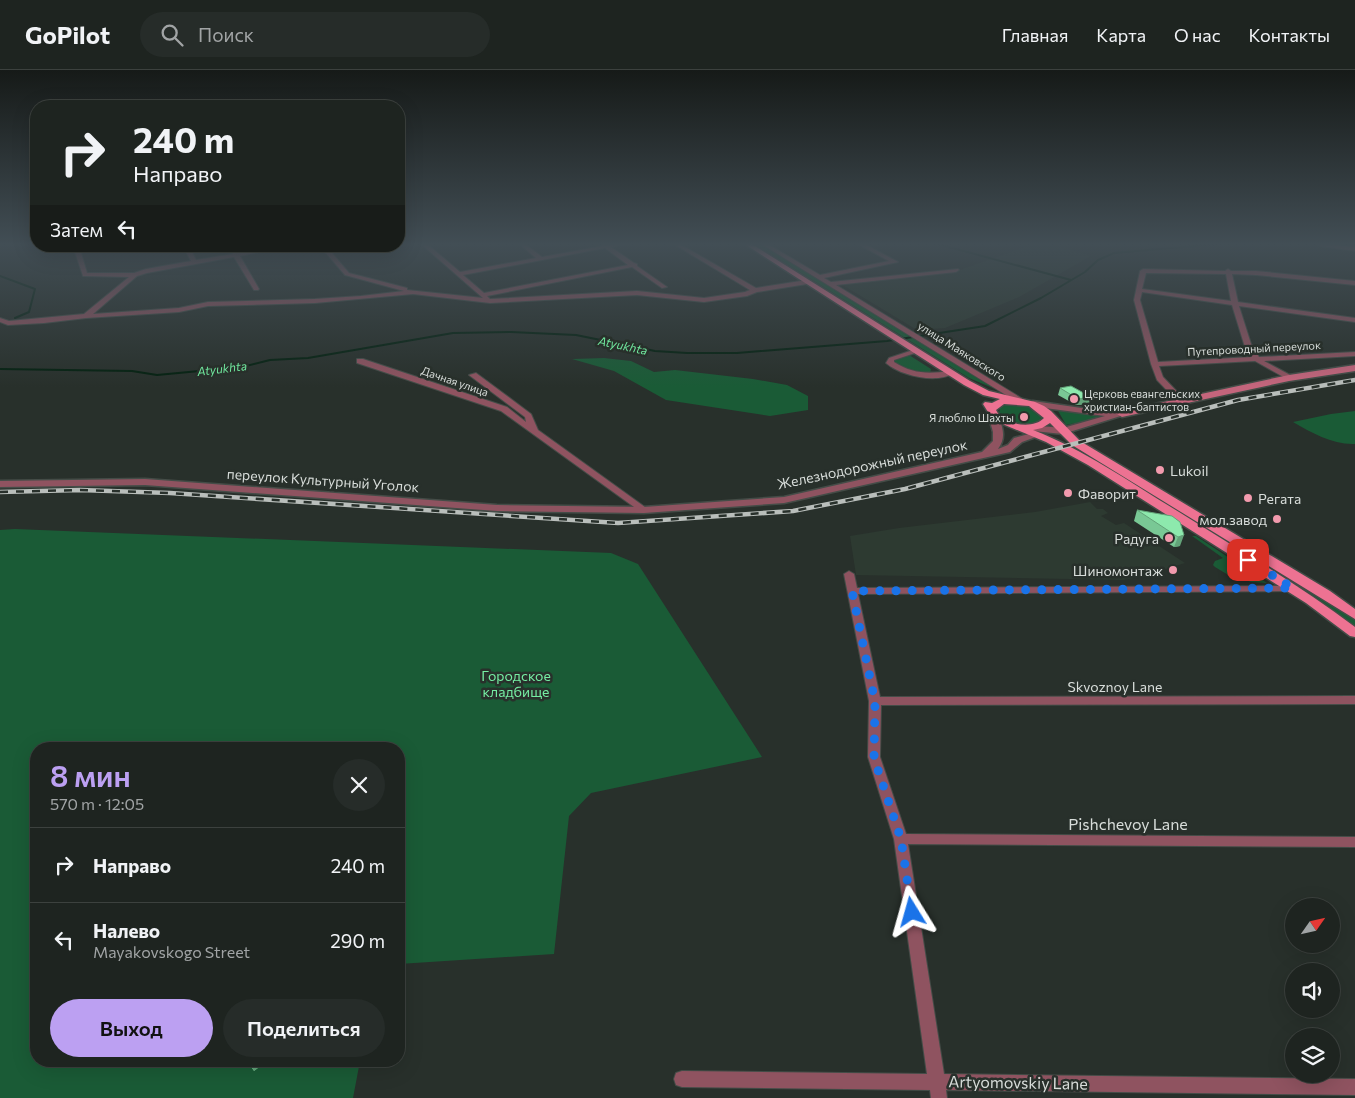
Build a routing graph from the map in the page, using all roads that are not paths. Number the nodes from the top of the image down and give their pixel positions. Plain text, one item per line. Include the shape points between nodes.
1 (1139, 290) edge
2 (116, 291) edge
3 (409, 291) edge
4 (477, 291) edge
5 (502, 291) edge
6 (753, 291) edge
7 (820, 291) edge
8 (841, 291) edge
9 (1146, 291) edge
10 (1232, 291) edge
11 (413, 292) junction
12 (482, 295) junction
13 (490, 302) junction
14 (1234, 303) junction
15 (86, 316) junction
16 (0, 320) edge
17 (1355, 320) edge
18 (914, 350) junction
19 (1355, 354) edge
20 (1258, 360) junction
21 (360, 361) dead end
22 (1155, 364) junction
23 (1355, 368) edge
24 (950, 372) junction
25 (473, 375) dead end
26 (1289, 378) junction
27 (967, 383) junction
28 (1022, 401) junction
29 (1182, 401) junction
30 (1033, 404) junction
31 (992, 411) junction
32 (1048, 413) junction
33 (1122, 414) junction
34 (1007, 423) junction
35 (1018, 426) junction
36 (1063, 432) junction
37 (536, 433) junction
38 (1036, 435) junction
39 (986, 454) junction
40 (0, 484) edge
41 (644, 510) junction
42 (849, 574) dead end
43 (1293, 588) junction
44 (852, 591) junction
45 (1355, 615) edge
46 (1355, 633) edge
47 (1355, 700) edge
48 (875, 702) junction
49 (901, 839) junction
50 (1355, 842) edge
51 (682, 1079) dead end
52 (937, 1081) junction
53 (1355, 1087) edge
54 (939, 1098) edge

1 - 22 street via 1137,300
2 - 15 street
3 - 11 street
4 - 12 street
5 - 12 street
6 - 13 street via 704,300 637,293
7 - 18 main road, улица Маяковского
8 - 28 street, улица Маяковского
9 - 14 street
10 - 14 street
11 - 13 street
11 - 15 street via 315,301 208,304 179,310
12 - 13 street
14 - 17 street
14 - 20 street via 1250,351
15 - 16 street via 8,323
18 - 24 main road, улица Маяковского
18 - 24 street via 891,359 890,364 906,374 923,376
19 - 20 street, Путепроводный переулок
20 - 22 street, Путепроводный переулок
20 - 26 street
21 - 37 street, Дачная улица via 504,409
22 - 29 street via 1160,378
23 - 26 main road
24 - 27 main road, улица Маяковского
25 - 37 street, Дачная улица via 528,416
26 - 29 main road
27 - 28 main road, улица Маяковского via 997,397
27 - 31 main road, улица Маяковского
28 - 30 main road
28 - 31 main road via 1002,402
29 - 33 main road
30 - 32 main road
30 - 33 street
31 - 34 main road, улица Маяковского
31 - 39 street via 1000,436 999,443
32 - 35 main road via 1047,422
32 - 36 main road
33 - 36 street
34 - 35 main road
34 - 38 main road
35 - 36 street
36 - 45 main road
37 - 41 street, Дачная улица
38 - 39 street, Железнодорожный переулок via 1018,440 1006,450
38 - 43 main road via 1064,446
39 - 41 street, Железнодорожный переулок via 791,499
40 - 41 street, переулок Культурный Уголок via 146,482 497,508
42 - 44 street
43 - 44 street
43 - 46 main road
44 - 48 street
47 - 48 street, Skvoznoy Lane
48 - 49 street via 874,758
49 - 50 street, Pishchevoy Lane
49 - 52 street
51 - 52 street, Artyomovskiy Lane
52 - 53 street, Artyomovskiy Lane
52 - 54 street

